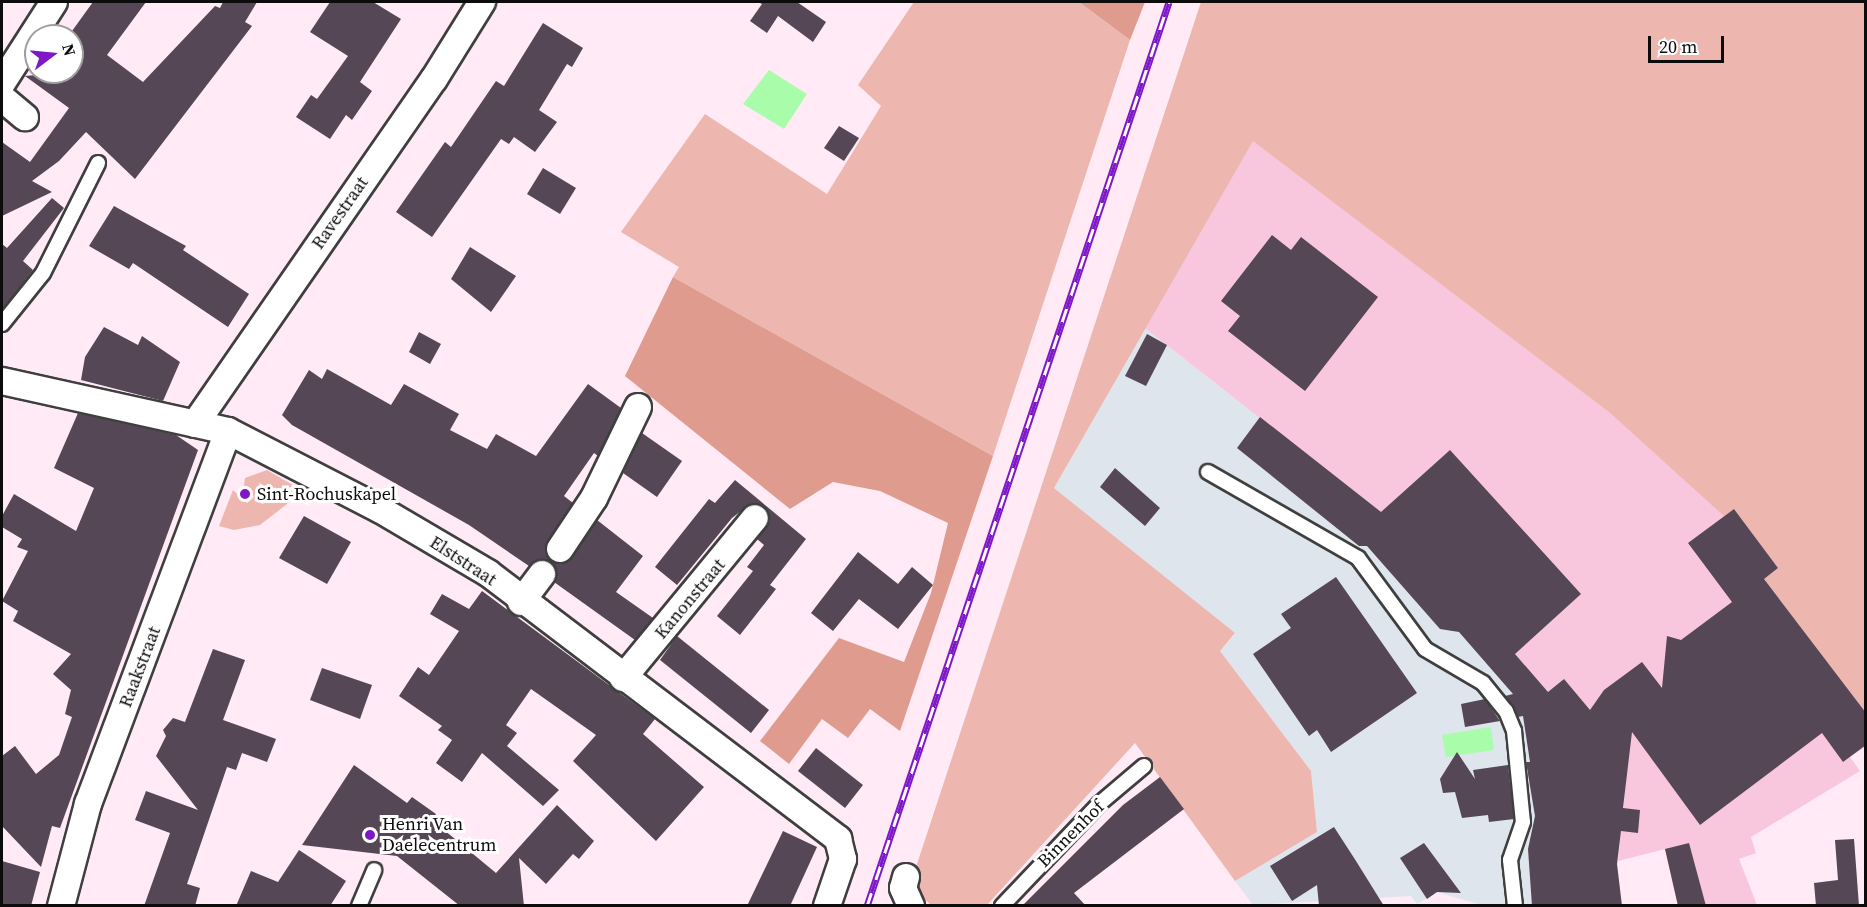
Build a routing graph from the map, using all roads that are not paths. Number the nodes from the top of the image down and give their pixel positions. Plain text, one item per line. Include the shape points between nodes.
1 (54, 2) edge
2 (482, 2) edge
3 (2, 83) edge
4 (2, 98) edge
5 (25, 117) dead end
6 (98, 163) dead end
7 (2, 324) edge
8 (2, 381) edge
9 (638, 407) dead end
10 (195, 424) junction
11 (228, 431) junction
12 (1208, 472) dead end
13 (755, 518) dead end
14 (560, 549) dead end
15 (542, 574) dead end
16 (521, 602) junction
17 (623, 678) junction
18 (1144, 766) dead end
19 (374, 870) dead end
20 (906, 877) dead end
21 (60, 906) edge
22 (359, 906) edge
23 (827, 906) edge
24 (911, 906) edge
25 (1002, 906) edge
26 (1515, 906) edge

1 - 3 street
2 - 10 street, Ravestraat via 434,79
4 - 5 street
6 - 7 lane via 44,273
8 - 10 street, Elststraat
9 - 14 street via 594,498
10 - 11 street, Elststraat
11 - 16 street, Elststraat via 410,527 488,573
11 - 21 street, Raakstraat via 88,804
12 - 26 lane via 1358,558 1425,649 1483,683 1506,711 1514,731 1523,822 1510,860
13 - 17 street, Kanonstraat
15 - 16 street
16 - 17 street, Elststraat
17 - 23 street, Elststraat via 838,839 843,859
18 - 25 lane, Binnenhof via 1099,804
19 - 22 lane
20 - 24 street via 903,888

